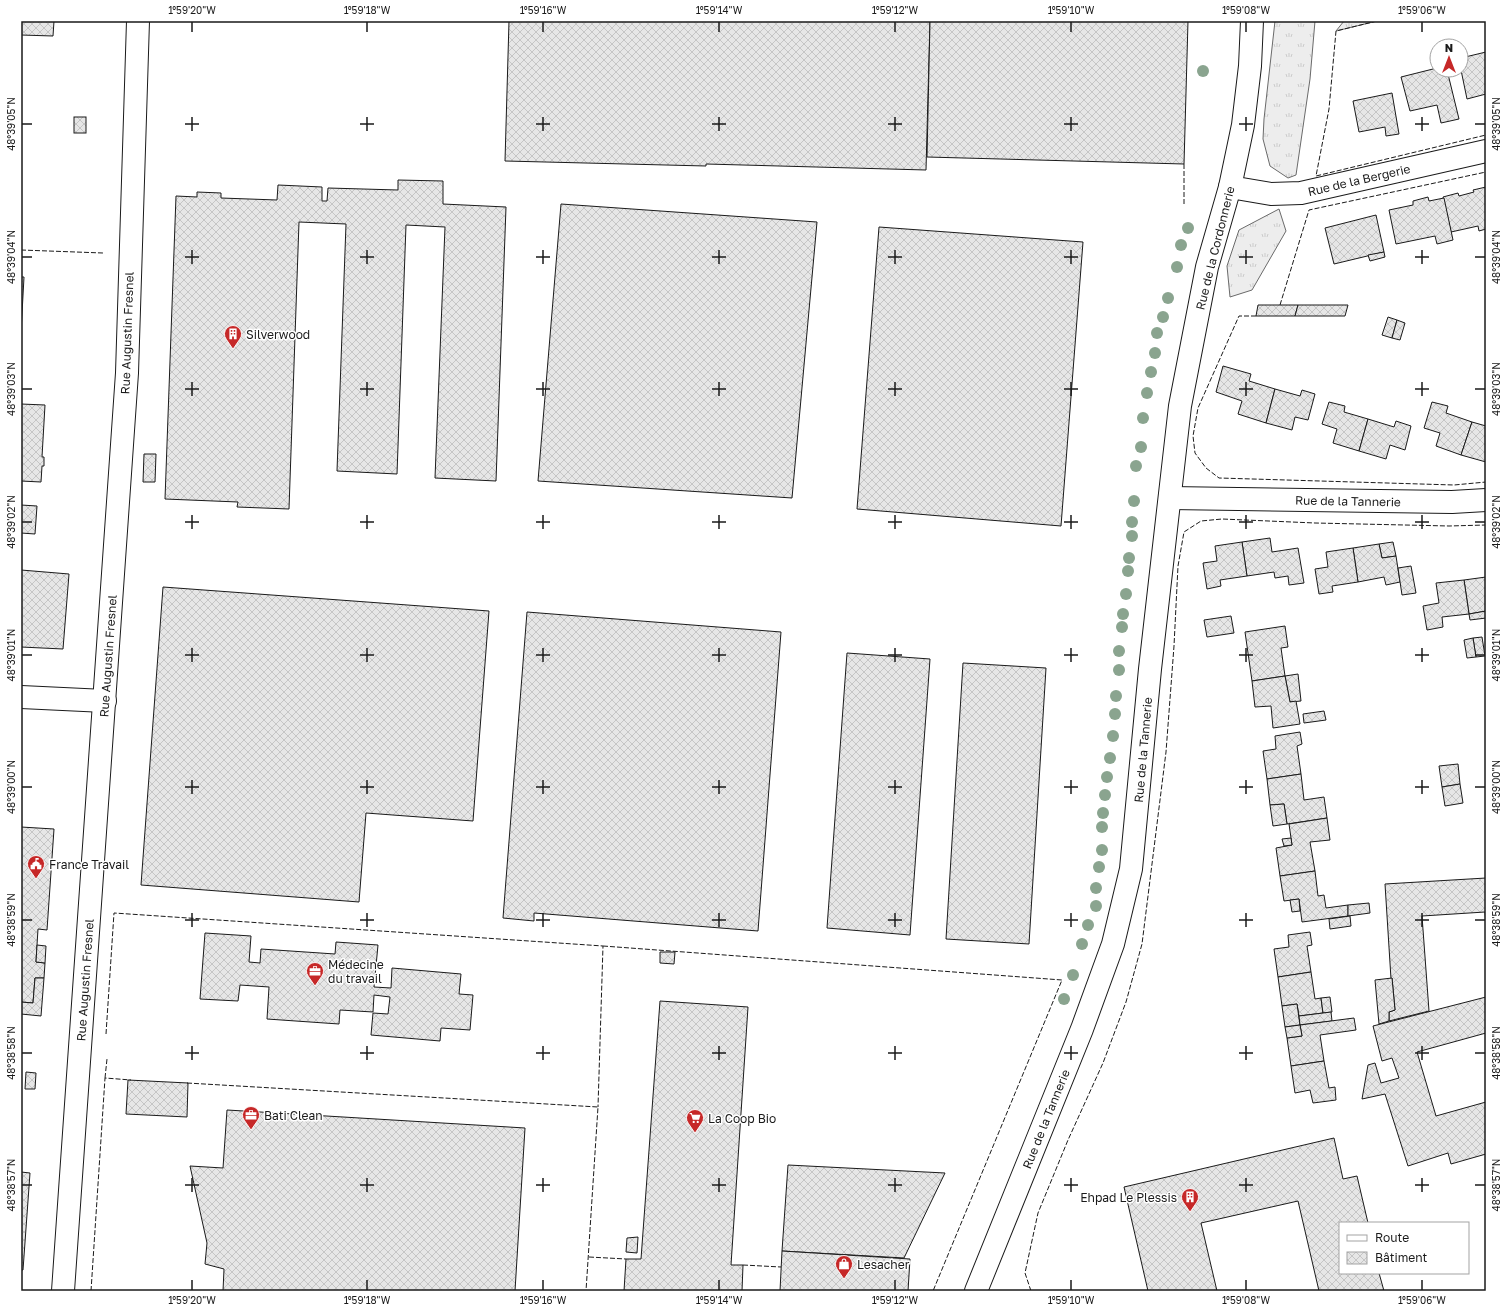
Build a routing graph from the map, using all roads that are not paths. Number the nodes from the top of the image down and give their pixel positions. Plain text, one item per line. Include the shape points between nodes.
1 (138, 21) edge
2 (1252, 21) edge
3 (1486, 152) edge
4 (1230, 187) junction
5 (1170, 498) junction
6 (1486, 500) edge
7 (21, 697) edge
8 (105, 702) junction
9 (63, 1291) edge
10 (976, 1291) edge

1 - 8 street, Rue Augustin Fresnel via 127,373
2 - 4 street, Rue de la Cordonnerie via 1243,125
3 - 4 street, Rue de la Bergerie via 1301,193 1271,194
4 - 5 street, Rue de la Cordonnerie via 1207,267 1192,343 1180,406
5 - 6 street, Rue de la Tannerie via 1452,502
5 - 10 street, Rue de la Tannerie via 1130,877 1113,944 1082,1029
7 - 8 street
8 - 9 street, Rue Augustin Fresnel

